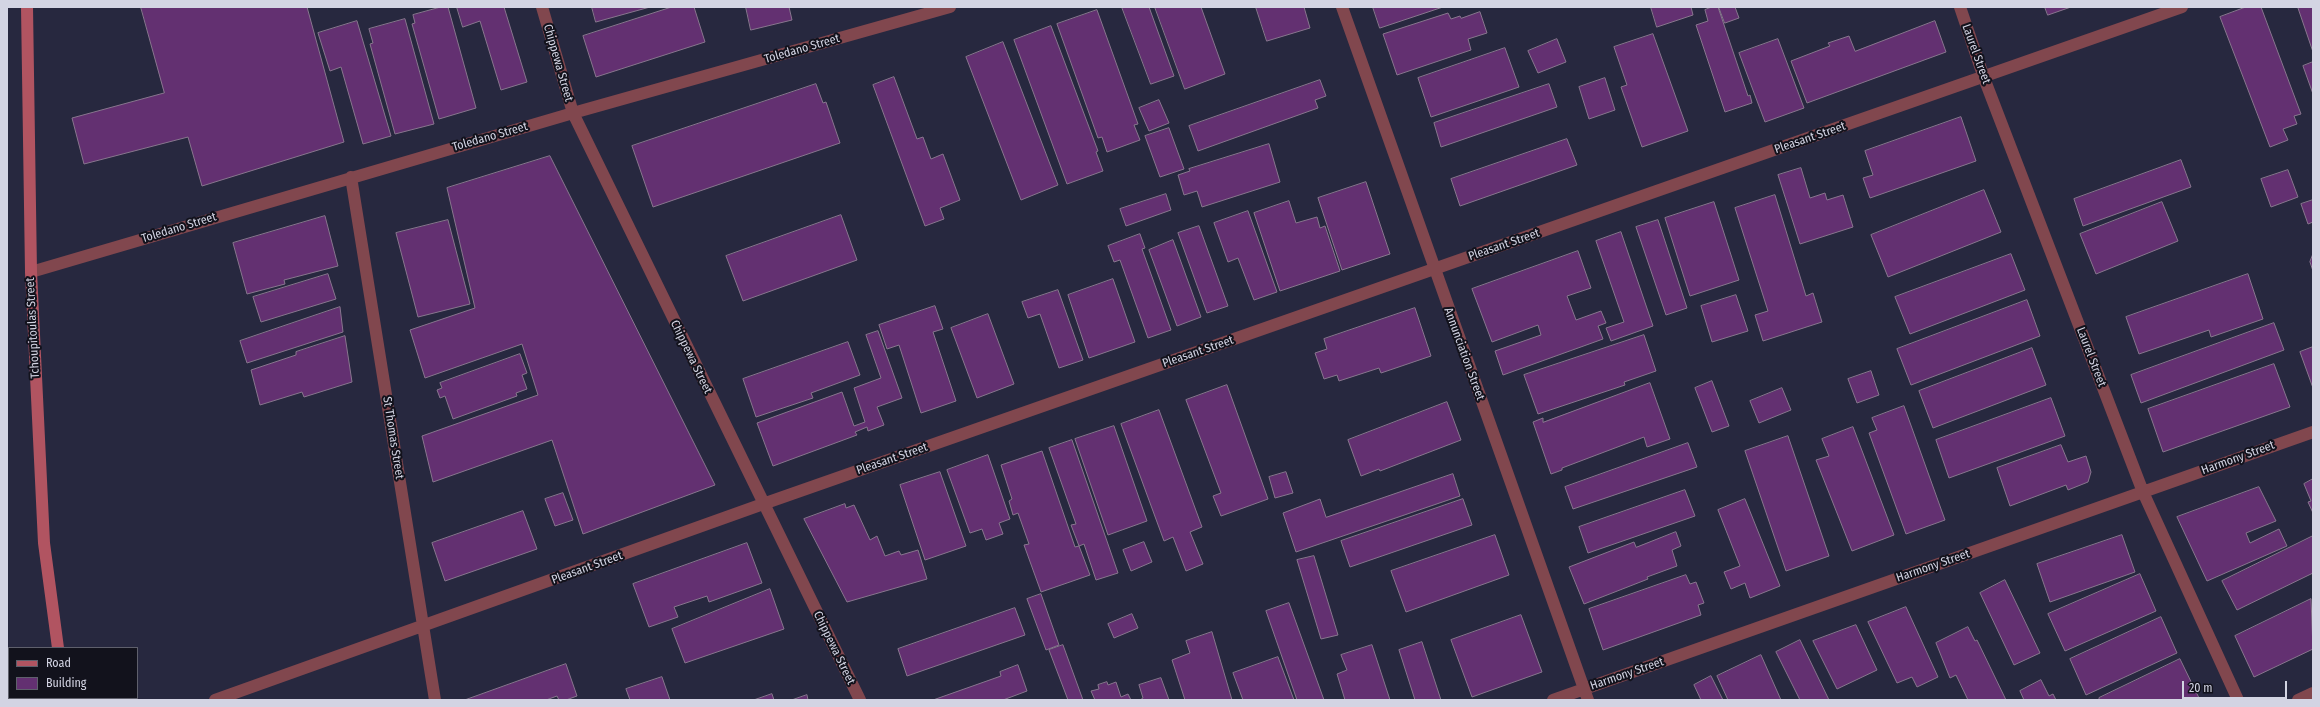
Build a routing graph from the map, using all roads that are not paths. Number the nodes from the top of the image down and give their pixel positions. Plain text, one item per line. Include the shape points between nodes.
1 (27, 7) edge
2 (542, 7) edge
3 (950, 7) edge
4 (1342, 7) edge
5 (1960, 7) edge
6 (2182, 7) edge
7 (1984, 78) junction
8 (573, 113) junction
9 (351, 177) junction
10 (1434, 270) junction
11 (31, 272) junction
12 (2313, 432) edge
13 (2143, 492) junction
14 (763, 504) junction
15 (424, 627) junction
16 (58, 647) edge
17 (2313, 693) edge
18 (1586, 695) edge
19 (215, 700) edge
20 (435, 700) edge
21 (860, 700) edge
22 (1553, 700) edge
23 (2238, 700) edge
24 (2298, 700) edge

1 - 11 street, Tchoupitoulas Street
2 - 8 street, Chippewa Street
3 - 8 street, Toledano Street
4 - 10 street, Annunciation Street
5 - 7 street, Laurel Street
6 - 7 street, Pleasant Street
7 - 10 street, Pleasant Street
7 - 13 street, Laurel Street
8 - 9 street, Toledano Street
8 - 14 street, Chippewa Street
9 - 11 street, Toledano Street
9 - 15 street, St Thomas Street
10 - 14 street, Pleasant Street
10 - 18 street, Annunciation Street
11 - 16 street, Tchoupitoulas Street via 44,543
12 - 13 street, Harmony Street
13 - 18 street, Harmony Street
13 - 23 street, Laurel Street
14 - 15 street, Pleasant Street
14 - 21 street, Chippewa Street
15 - 19 street, Pleasant Street
15 - 20 street, St Thomas Street
17 - 24 street
18 - 22 street, Harmony Street

